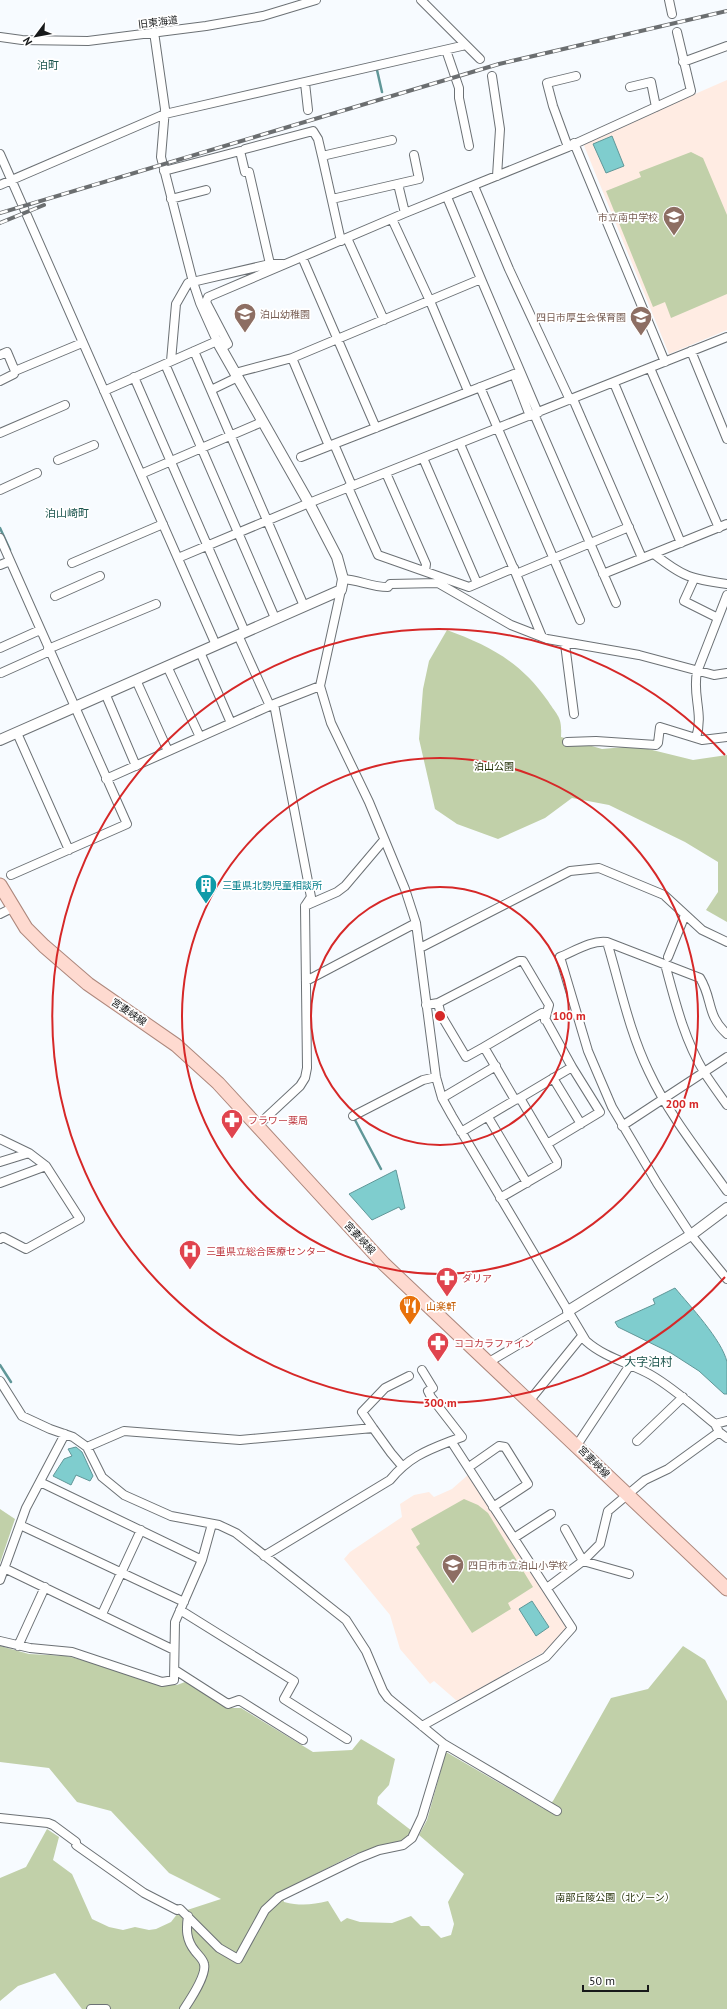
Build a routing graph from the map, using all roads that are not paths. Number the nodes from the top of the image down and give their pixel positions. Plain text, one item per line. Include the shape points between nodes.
1 (316, 0) edge
2 (421, 0) edge
3 (669, 0) edge
4 (672, 14) dead end
5 (154, 32) junction
6 (677, 32) dead end
7 (0, 37) edge
8 (466, 45) junction
9 (727, 46) edge
10 (446, 50) junction
11 (480, 59) dead end
12 (683, 62) junction
13 (492, 76) dead end
14 (576, 76) dead end
15 (305, 83) junction
16 (630, 87) dead end
17 (656, 107) junction
18 (308, 110) dead end
19 (165, 114) junction
20 (392, 140) dead end
21 (571, 145) junction
22 (469, 146) dead end
23 (245, 149) dead end
24 (0, 154) edge
25 (414, 155) dead end
26 (322, 156) junction
27 (164, 171) junction
28 (497, 176) junction
29 (11, 180) junction
30 (398, 184) junction
31 (0, 185) edge
32 (474, 186) junction
33 (206, 190) dead end
34 (447, 196) junction
35 (171, 199) junction
36 (332, 199) junction
37 (405, 213) junction
38 (392, 219) junction
39 (344, 239) junction
40 (302, 257) junction
41 (270, 264) junction
42 (286, 264) junction
43 (481, 279) junction
44 (193, 282) junction
45 (430, 301) junction
46 (384, 320) junction
47 (727, 337) edge
48 (338, 340) junction
49 (82, 343) junction
50 (219, 344) junction
51 (194, 351) junction
52 (691, 351) junction
53 (0, 355) edge
54 (292, 358) junction
55 (168, 362) junction
56 (665, 362) junction
57 (650, 368) junction
58 (15, 371) junction
59 (236, 375) junction
60 (134, 377) junction
61 (0, 380) edge
62 (614, 383) junction
63 (480, 387) junction
64 (210, 390) junction
65 (104, 391) junction
66 (468, 391) junction
67 (572, 399) junction
68 (64, 405) dead end
69 (534, 414) junction
70 (262, 422) junction
71 (376, 428) junction
72 (497, 428) junction
73 (0, 433) edge
74 (230, 436) junction
75 (727, 439) edge
76 (460, 444) junction
77 (94, 445) dead end
78 (332, 445) junction
79 (201, 449) junction
80 (301, 457) dead end
81 (423, 458) junction
82 (58, 460) dead end
83 (171, 462) junction
84 (37, 473) dead end
85 (386, 473) junction
86 (141, 474) junction
87 (350, 486) junction
88 (0, 490) edge
89 (309, 503) junction
90 (267, 520) junction
91 (163, 524) junction
92 (727, 524) edge
93 (629, 527) junction
94 (719, 528) junction
95 (238, 532) junction
96 (0, 538) edge
97 (681, 542) junction
98 (590, 543) junction
99 (208, 546) junction
100 (654, 554) junction
101 (178, 558) junction
102 (553, 558) junction
103 (642, 558) junction
104 (10, 561) junction
105 (72, 563) dead end
106 (0, 565) edge
107 (425, 571) junction
108 (515, 571) junction
109 (602, 574) junction
110 (100, 576) dead end
111 (343, 579) junction
112 (694, 579) junction
113 (477, 584) junction
114 (727, 584) edge
115 (341, 590) junction
116 (55, 596) dead end
117 (727, 596) edge
118 (616, 603) dead end
119 (156, 604) dead end
120 (304, 606) junction
121 (275, 618) junction
122 (718, 618) junction
123 (580, 620) dead end
124 (40, 630) junction
125 (241, 633) junction
126 (542, 637) junction
127 (565, 644) junction
128 (216, 645) junction
129 (0, 648) edge
130 (50, 648) junction
131 (200, 652) junction
132 (168, 666) junction
133 (697, 672) junction
134 (1, 673) edge
135 (727, 673) edge
136 (136, 680) junction
137 (320, 686) junction
138 (104, 693) junction
139 (272, 705) junction
140 (74, 707) junction
141 (574, 714) dead end
142 (231, 723) junction
143 (17, 733) junction
144 (200, 737) junction
145 (727, 737) edge
146 (696, 738) junction
147 (0, 740) edge
148 (567, 742) dead end
149 (168, 751) junction
150 (136, 766) junction
151 (106, 779) junction
152 (384, 840) junction
153 (69, 850) junction
154 (11, 875) dead end
155 (0, 885) edge
156 (305, 906) junction
157 (12, 908) junction
158 (0, 914) edge
159 (685, 915) junction
160 (416, 923) junction
161 (607, 942) junction
162 (727, 942) edge
163 (420, 948) junction
164 (667, 961) junction
165 (306, 980) junction
166 (438, 1003) junction
167 (426, 1005) junction
168 (546, 1020) junction
169 (727, 1034) edge
170 (484, 1047) junction
171 (727, 1057) edge
172 (496, 1066) junction
173 (572, 1067) junction
174 (704, 1072) junction
175 (436, 1077) junction
176 (553, 1078) junction
177 (442, 1098) junction
178 (663, 1098) junction
179 (517, 1099) junction
180 (727, 1105) edge
181 (353, 1116) dead end
182 (488, 1117) junction
183 (580, 1124) junction
184 (257, 1126) junction
185 (622, 1126) junction
186 (461, 1132) junction
187 (0, 1139) edge
188 (547, 1144) junction
189 (29, 1152) junction
190 (0, 1162) edge
191 (46, 1166) junction
192 (0, 1183) edge
193 (527, 1183) junction
194 (727, 1191) edge
195 (500, 1198) junction
196 (727, 1208) edge
197 (691, 1235) junction
198 (0, 1238) edge
199 (727, 1279) edge
200 (569, 1312) junction
201 (582, 1336) junction
202 (489, 1362) junction
203 (630, 1365) junction
204 (422, 1370) dead end
205 (409, 1376) dead end
206 (0, 1381) edge
207 (683, 1397) junction
208 (530, 1400) junction
209 (727, 1421) edge
210 (715, 1424) junction
211 (373, 1428) junction
212 (719, 1432) junction
213 (65, 1434) junction
214 (727, 1438) edge
215 (451, 1441) junction
216 (637, 1441) dead end
217 (577, 1445) junction
218 (87, 1447) junction
219 (402, 1466) junction
220 (469, 1467) junction
221 (40, 1482) junction
222 (627, 1494) junction
223 (494, 1507) junction
224 (551, 1514) dead end
225 (212, 1524) junction
226 (20, 1525) junction
227 (565, 1529) dead end
228 (141, 1530) junction
229 (514, 1538) junction
230 (264, 1556) junction
231 (202, 1560) junction
232 (583, 1561) junction
233 (4, 1568) junction
234 (122, 1572) junction
235 (629, 1574) dead end
236 (0, 1580) edge
237 (725, 1583) edge
238 (45, 1588) junction
239 (546, 1588) junction
240 (184, 1602) junction
241 (180, 1610) junction
242 (102, 1614) junction
243 (0, 1642) edge
244 (18, 1646) junction
245 (174, 1650) junction
246 (175, 1670) junction
247 (422, 1726) junction
248 (347, 1738) dead end
249 (303, 1740) dead end
250 (444, 1744) junction
251 (557, 1811) dead end
252 (0, 1818) edge
253 (188, 1916) junction
254 (91, 2009) edge
255 (106, 2009) edge
256 (184, 2009) edge

1 - 5 street, 旧東海道 via 263,16
2 - 8 street
3 - 4 street
5 - 7 street, 旧東海道 via 88,41
5 - 19 street
6 - 12 street
8 - 10 street
8 - 11 street
9 - 12 street
10 - 15 street
10 - 22 street via 459,88
12 - 17 street via 691,91
13 - 28 street via 500,129
14 - 21 street via 547,83 553,106
15 - 18 street
15 - 19 street
16 - 17 street via 651,82
17 - 21 street
19 - 27 street via 160,151
19 - 29 street
20 - 26 street
21 - 28 street
21 - 56 street
23 - 26 street via 313,131
24 - 29 street
25 - 30 street via 419,179
26 - 36 street
27 - 35 street
27 - 41 street via 240,151
28 - 32 street
29 - 31 street
29 - 49 street
30 - 36 street
30 - 37 street
32 - 34 street
32 - 67 street via 525,304
33 - 35 street
34 - 37 street
34 - 43 street
35 - 44 street
36 - 39 street
37 - 38 street
38 - 39 street
38 - 45 street
39 - 40 street
39 - 46 street
40 - 42 street
40 - 48 street
41 - 42 street
41 - 44 street
42 - 50 street via 208,297 206,302 228,344
43 - 45 street
43 - 69 street
44 - 50 street
44 - 55 street via 188,283 176,304
45 - 46 street
45 - 66 street
46 - 48 street
47 - 52 street
48 - 54 street
48 - 71 street
49 - 58 street
49 - 65 street
50 - 51 street
50 - 59 street
51 - 55 street
51 - 64 street
52 - 56 street
52 - 75 street
53 - 58 street via 7,352
54 - 59 street
54 - 78 street
55 - 60 street
55 - 79 street
56 - 57 street
57 - 62 street
57 - 94 street
58 - 61 street via 14,374
59 - 64 street
59 - 70 street
60 - 65 street
60 - 83 street
62 - 67 street
62 - 97 street
63 - 66 street
63 - 69 street via 514,374
63 - 72 street
64 - 74 street
65 - 86 street
66 - 71 street
67 - 69 street
67 - 93 street
68 - 73 street
69 - 72 street
69 - 98 street
70 - 74 street
70 - 89 street
71 - 78 street
72 - 76 street
72 - 102 street
74 - 79 street
74 - 90 street
76 - 81 street
76 - 108 street
77 - 82 street
78 - 80 street
78 - 87 street
79 - 83 street
79 - 95 street
81 - 85 street
81 - 113 street
83 - 86 street
83 - 99 street
84 - 88 street
85 - 87 street
85 - 107 street via 426,564
86 - 91 street
87 - 89 street
87 - 107 street via 378,555
89 - 90 street
89 - 111 street via 337,557
90 - 95 street
90 - 120 street
91 - 101 street
91 - 105 street
92 - 94 street
93 - 98 street
93 - 103 street
94 - 97 street
95 - 99 street
95 - 121 street
96 - 104 street
97 - 100 street
98 - 102 street
98 - 109 street
99 - 101 street
99 - 125 street
100 - 103 street
100 - 112 street via 674,570
101 - 128 street
102 - 108 street
102 - 123 street
103 - 109 street
104 - 106 street
104 - 124 street
107 - 113 street via 468,587
108 - 113 street
108 - 126 street
109 - 118 street
110 - 116 street
111 - 115 street
111 - 126 street via 357,580 378,587 388,587 390,584 438,583 511,625
112 - 114 street
112 - 122 street via 684,601
115 - 120 street
115 - 137 street
117 - 122 street
119 - 130 street
120 - 121 street
121 - 125 street
122 - 133 street
124 - 129 street
124 - 130 street
125 - 128 street
125 - 139 street
126 - 127 street
127 - 133 street via 639,655
127 - 141 street
128 - 131 street
130 - 134 street
130 - 140 street
131 - 132 street
131 - 142 street
132 - 136 street
132 - 144 street
133 - 135 street via 714,675
133 - 146 street via 695,683 700,725
136 - 138 street
136 - 149 street
137 - 139 street
137 - 152 street via 331,723
138 - 140 street
138 - 150 street
139 - 142 street
139 - 156 street via 311,897
140 - 143 street
140 - 151 street
142 - 144 street
143 - 147 street
143 - 153 street
144 - 149 street
145 - 146 street via 702,740
146 - 148 street via 660,727 656,745
149 - 150 street
150 - 151 street
151 - 153 street via 127,824
152 - 156 street via 345,886 324,899
152 - 160 street
153 - 154 street
155 - 157 main road, 宮妻峡線
156 - 165 street
157 - 158 street
157 - 184 main road, 宮妻峡線 via 26,928 66,967 176,1046 218,1083
159 - 162 street via 702,930
159 - 163 street via 664,895 599,868 570,871
159 - 164 street
160 - 163 street
160 - 165 street
161 - 164 street
161 - 178 street via 638,1045
161 - 185 street via 592,943 560,958 595,1070
163 - 167 street
164 - 169 street via 700,978 713,1017
164 - 174 street via 682,1023
165 - 184 street via 305,1078 300,1086
166 - 167 street
166 - 168 street via 523,961 549,1005
166 - 170 street via 441,1015 466,1057
167 - 175 street
168 - 170 street via 542,1013
168 - 173 street
170 - 172 street
171 - 174 street
172 - 177 street
172 - 179 street
173 - 176 street
173 - 183 street via 600,1112
174 - 178 street
174 - 180 street
175 - 177 street
175 - 181 street via 423,1080
176 - 179 street
176 - 183 street
177 - 186 street
178 - 185 street
178 - 194 street
179 - 182 street
179 - 188 street
182 - 186 street
182 - 193 street
183 - 188 street
184 - 202 main road, 宮妻峡線 via 384,1264
185 - 197 street
186 - 195 street
187 - 189 street
188 - 193 street via 558,1165
189 - 190 street
189 - 191 street
191 - 192 street
191 - 198 street via 80,1219 26,1249 3,1237
193 - 195 street
195 - 200 street
196 - 197 street
197 - 199 street
197 - 200 street
200 - 201 street
200 - 202 street
201 - 203 street via 593,1347
201 - 208 street
202 - 208 main road, 宮妻峡線
203 - 207 street via 650,1374
203 - 217 street
204 - 215 street via 433,1388 428,1391 462,1437
205 - 211 street via 385,1388 362,1412
206 - 213 street via 22,1416
207 - 210 street
207 - 216 street
208 - 217 main road, 宮妻峡線
209 - 210 street
210 - 212 street
211 - 218 street via 240,1440 124,1431
211 - 219 street
212 - 214 street
212 - 222 street via 668,1469 645,1480
213 - 218 street
213 - 221 street
215 - 219 street via 426,1451
215 - 220 street
217 - 222 main road, 宮妻峡線
218 - 225 street via 102,1477 124,1495 171,1516
219 - 230 street via 390,1480
220 - 223 street
220 - 223 street via 499,1446 505,1447 528,1484
221 - 226 street
221 - 228 street
222 - 232 street via 608,1511 600,1544
222 - 237 main road, 宮妻峡線
223 - 229 street
224 - 229 street
225 - 230 street via 236,1533
225 - 231 street
226 - 233 street
226 - 234 street
227 - 232 street
228 - 231 street
228 - 234 street
229 - 239 street
230 - 247 street via 346,1620 363,1646 383,1692
231 - 240 street
232 - 235 street
232 - 239 street
233 - 236 street
233 - 238 street
234 - 240 street
234 - 242 street
238 - 242 street
238 - 244 street
239 - 247 street via 572,1628 546,1657
240 - 241 street
241 - 245 street via 175,1622
241 - 248 street via 294,1681 284,1699
242 - 245 street
243 - 244 street
244 - 246 street via 72,1652 162,1682 174,1680
245 - 246 street
246 - 249 street via 228,1704 239,1700
247 - 250 street
250 - 251 street
250 - 253 street via 422,1816 412,1838 403,1845 379,1850 359,1858 279,1897 265,1910 238,1959 219,1948
252 - 253 street via 53,1825 76,1842 76,1846 144,1893 180,1909
253 - 256 street via 187,1937 204,1967 199,1983
254 - 255 street

